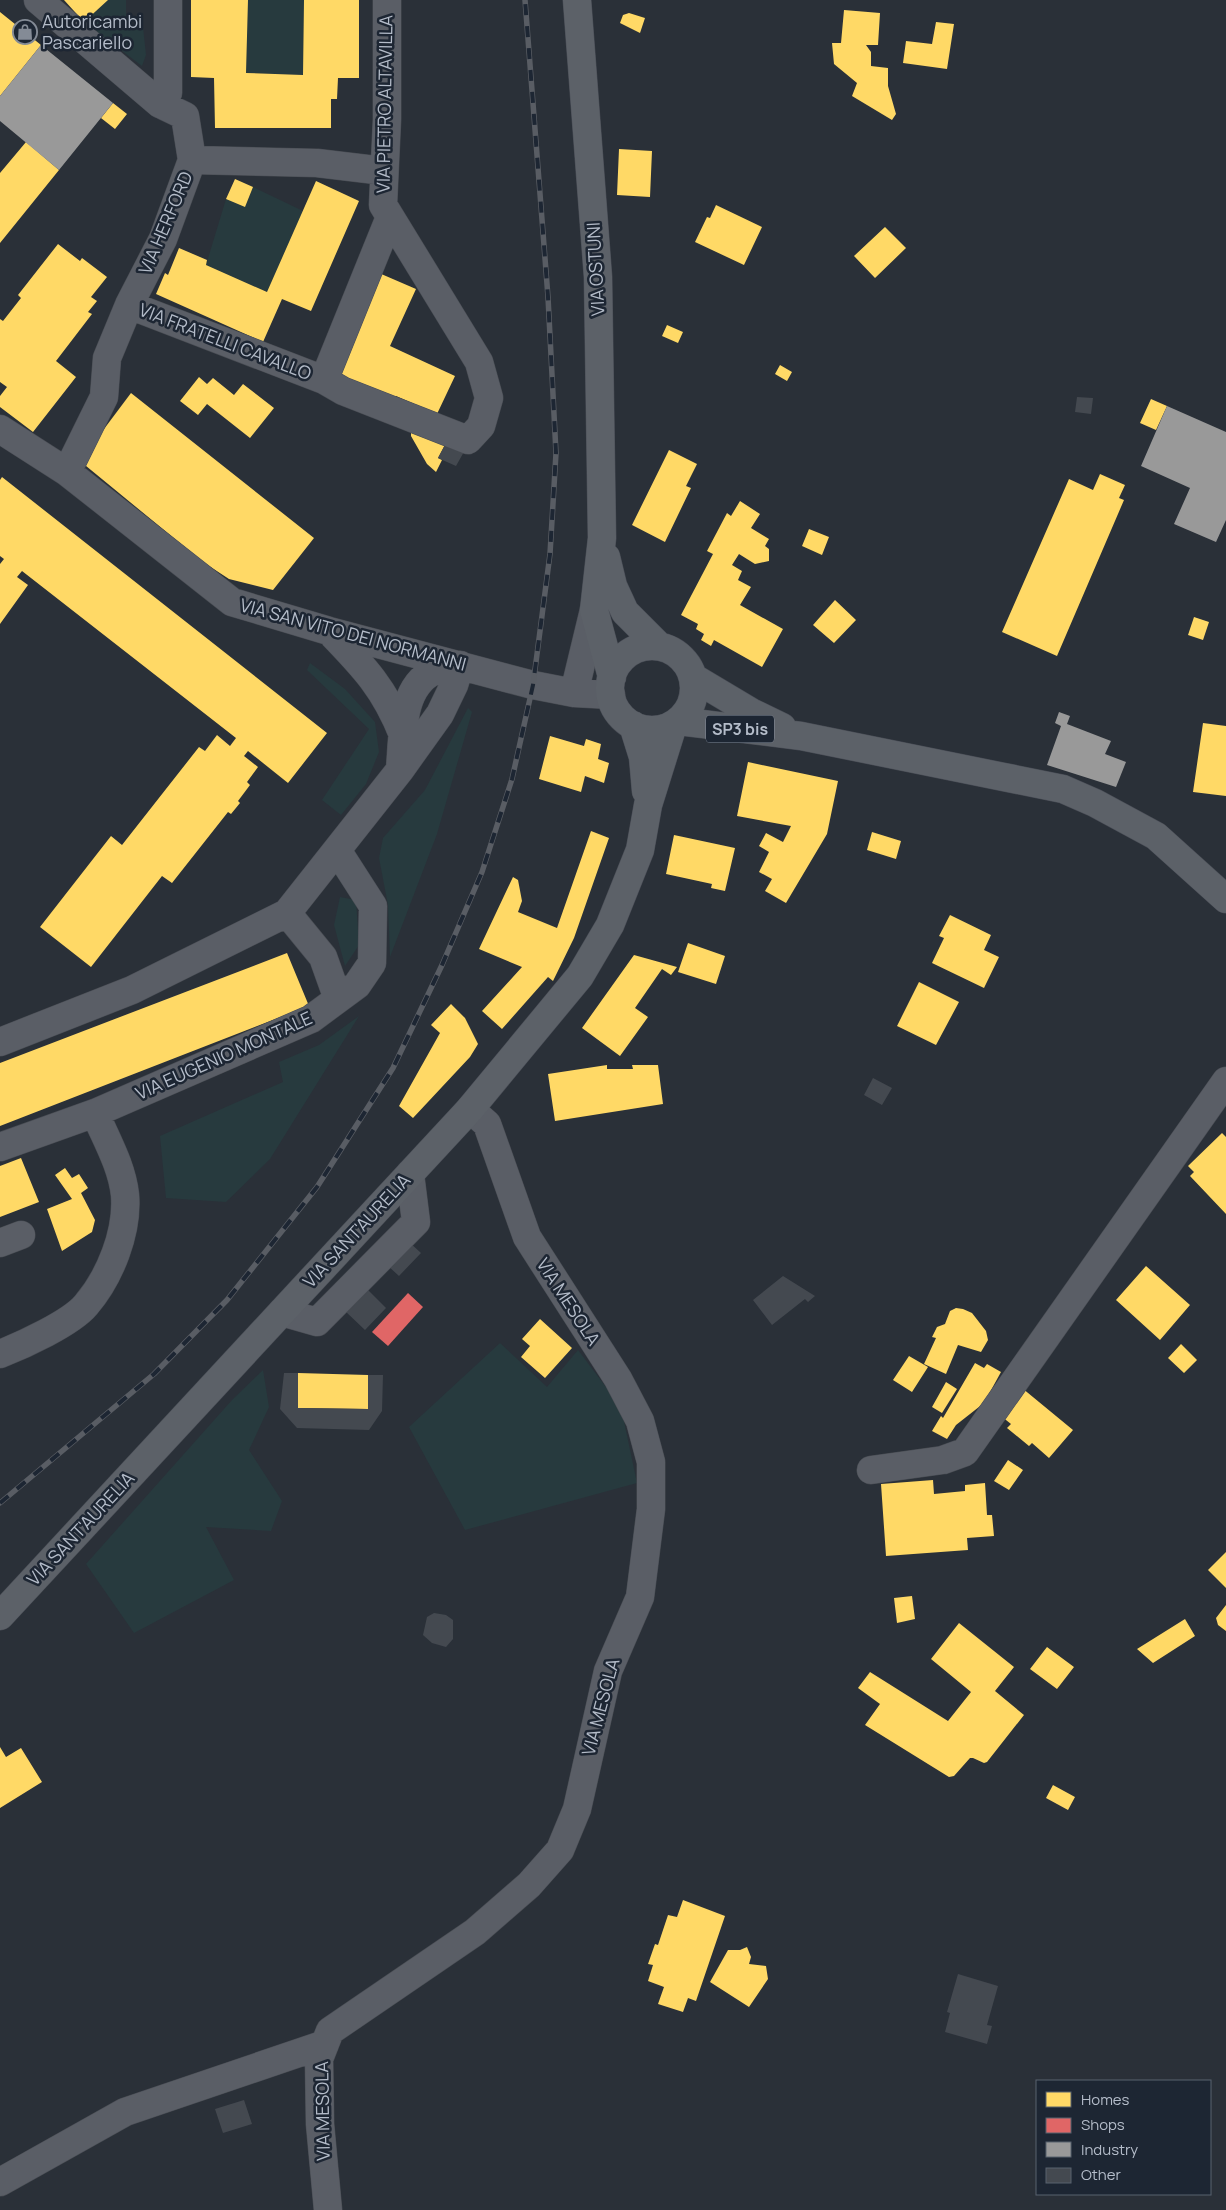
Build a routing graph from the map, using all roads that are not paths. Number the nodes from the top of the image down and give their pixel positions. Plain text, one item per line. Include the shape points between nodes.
1 (38, 0) edge
2 (168, 0) edge
3 (387, 0) edge
4 (577, 0) edge
5 (160, 104) junction
6 (192, 160) junction
7 (384, 171) junction
8 (390, 216) junction
9 (129, 305) junction
10 (324, 380) junction
11 (4, 438) edge
12 (67, 472) junction
13 (602, 538) junction
14 (594, 610) junction
15 (329, 631) junction
16 (659, 646) junction
17 (460, 665) junction
18 (694, 678) junction
19 (611, 686) junction
20 (574, 693) junction
21 (676, 723) junction
22 (633, 725) junction
23 (403, 735) junction
24 (801, 736) junction
25 (400, 770) junction
26 (648, 805) junction
27 (336, 850) junction
28 (1226, 899) edge
29 (287, 913) junction
30 (338, 999) junction
31 (1, 1035) edge
32 (1226, 1081) edge
33 (470, 1109) junction
34 (94, 1112) junction
35 (0, 1147) edge
36 (410, 1174) junction
37 (282, 1312) junction
38 (0, 1354) edge
39 (871, 1470) dead end
40 (0, 1616) edge
41 (325, 2044) junction
42 (0, 2182) edge
43 (328, 2210) edge

1 - 5 street, VIA HERFORD
2 - 5 street via 168,93
3 - 7 street, VIA PIETRO ALTAVILLA
4 - 13 main road, VIA OSTUNI via 598,277
5 - 6 street, VIA HERFORD via 185,116
6 - 7 street via 317,163
6 - 9 street, VIA HERFORD via 162,239
7 - 8 street, VIA PIETRO ALTAVILLA via 383,205
8 - 10 street, VIA FRATELLI CAVALLO
8 - 10 street, VIA PIETRO ALTAVILLA via 479,362 489,398 481,426 468,440 343,391
9 - 10 street, VIA FRATELLI CAVALLO
9 - 12 street, VIA HERFORD via 107,358 104,397
11 - 12 street, VIA SAN VITO DEI NORMANNI
12 - 15 street, VIA SAN VITO DEI NORMANNI via 232,602
13 - 14 main road
13 - 16 main road via 613,586 625,612
14 - 19 main road
14 - 20 street
15 - 17 street, VIA SAN VITO DEI NORMANNI
15 - 23 street via 369,672 391,706
16 - 18 main road via 681,657
16 - 19 main road via 638,648 629,653 616,667
17 - 20 street, VIA SAN VITO DEI NORMANNI
17 - 23 street via 434,671 418,684 408,702
17 - 25 street via 440,714
18 - 21 main road via 690,706
18 - 24 main road, SP3 bis via 751,712
19 - 20 street, VIA SAN VITO DEI NORMANNI
19 - 22 main road via 618,713
21 - 22 main road via 660,729
21 - 24 main road, SP3 bis
21 - 26 main road
22 - 26 main road via 643,757
23 - 25 street
24 - 28 main road, SP3 bis via 1063,789 1156,836
25 - 27 street
26 - 33 main road, VIA SANT'AURELIA via 640,850 610,925 580,976
27 - 29 street
27 - 30 street, VIA EUGENIO MONTALE via 372,906 372,963 357,984
29 - 30 street via 323,957
29 - 31 street via 132,990
30 - 34 street, VIA EUGENIO MONTALE via 311,1020
32 - 39 street via 965,1452 944,1460
33 - 36 main road, VIA SANT'AURELIA
33 - 41 street, VIA MESOLA via 487,1124 527,1237 618,1379 640,1421 651,1462 652,1509 640,1597 608,1671 576,1809 560,1850 529,1885 475,1932 330,2031
34 - 35 street, VIA EUGENIO MONTALE
34 - 38 street via 116,1160 124,1195 124,1224 119,1248 86,1306 50,1331
36 - 37 main road, VIA SANT'AURELIA
36 - 37 street via 416,1222 317,1322
37 - 40 main road, VIA SANT'AURELIA
41 - 42 street via 125,2112
41 - 43 street, VIA MESOLA via 319,2059 320,2124

